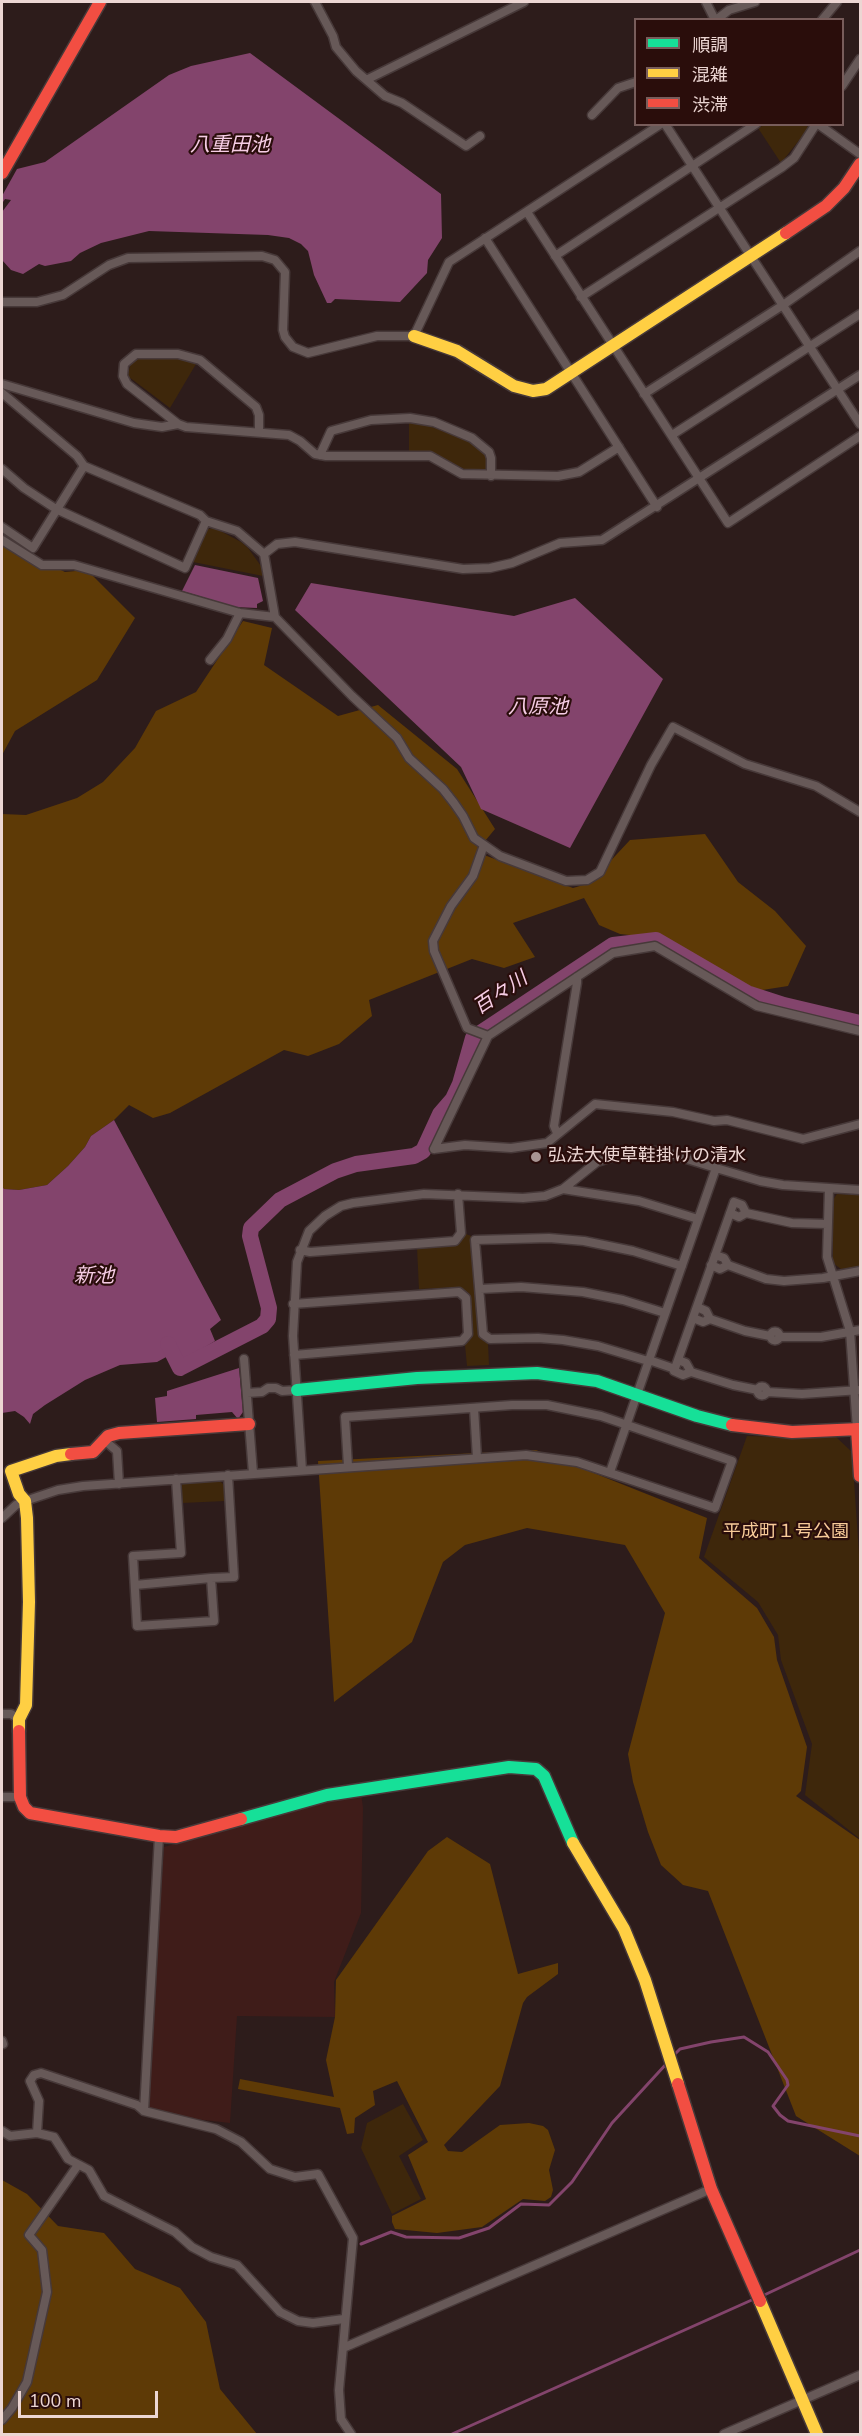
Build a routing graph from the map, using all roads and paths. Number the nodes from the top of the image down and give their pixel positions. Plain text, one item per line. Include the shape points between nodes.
1 (100, 2) edge
2 (315, 2) edge
3 (524, 2) edge
4 (706, 2) edge
5 (755, 2) edge
6 (837, 2) edge
7 (715, 18) edge
8 (719, 18) edge
9 (824, 18) edge
10 (861, 59) edge
11 (368, 80) junction
12 (634, 83) edge
13 (844, 84) edge
14 (592, 115) dead end
15 (660, 126) edge
16 (664, 126) edge
17 (753, 126) edge
18 (816, 126) edge
19 (820, 126) edge
20 (480, 136) dead end
21 (861, 154) edge
22 (861, 164) edge
23 (693, 166) junction
24 (2, 173) edge
25 (720, 209) junction
26 (526, 212) junction
27 (485, 238) junction
28 (861, 251) edge
29 (555, 256) junction
30 (751, 257) junction
31 (581, 297) junction
32 (2, 302) edge
33 (783, 305) junction
34 (861, 314) edge
35 (414, 336) junction
36 (613, 347) junction
37 (809, 347) junction
38 (572, 374) junction
39 (861, 375) edge
40 (2, 384) edge
41 (838, 390) junction
42 (2, 393) edge
43 (644, 394) junction
44 (178, 424) junction
45 (861, 424) edge
46 (259, 432) junction
47 (672, 435) junction
48 (861, 436) edge
49 (619, 447) junction
50 (320, 455) junction
51 (84, 466) junction
52 (2, 469) edge
53 (491, 476) junction
54 (699, 479) junction
55 (657, 507) junction
56 (56, 509) junction
57 (206, 521) junction
58 (2, 526) edge
59 (2, 540) edge
60 (264, 554) junction
61 (240, 613) junction
62 (275, 617) junction
63 (210, 660) dead end
64 (861, 812) edge
65 (484, 845) junction
66 (576, 977) junction
67 (861, 1031) edge
68 (488, 1036) junction
69 (861, 1124) edge
70 (557, 1133) junction
71 (716, 1168) junction
72 (829, 1188) junction
73 (563, 1189) junction
74 (861, 1190) edge
75 (458, 1194) junction
76 (698, 1219) junction
77 (827, 1224) junction
78 (300, 1250) junction
79 (715, 1255) junction
80 (711, 1265) junction
81 (728, 1265) junction
82 (682, 1266) junction
83 (861, 1271) edge
84 (833, 1276) junction
85 (480, 1289) junction
86 (293, 1304) junction
87 (697, 1307) junction
88 (665, 1313) junction
89 (693, 1318) junction
90 (710, 1319) junction
91 (861, 1330) edge
92 (850, 1331) junction
93 (294, 1355) junction
94 (244, 1359) dead end
95 (649, 1360) junction
96 (676, 1364) junction
97 (297, 1390) junction
98 (858, 1391) edge
99 (247, 1393) junction
100 (636, 1394) junction
101 (474, 1408) junction
102 (249, 1424) junction
103 (626, 1424) junction
104 (859, 1429) edge
105 (104, 1440) junction
106 (477, 1458) junction
107 (348, 1466) junction
108 (302, 1470) junction
109 (610, 1472) junction
110 (253, 1473) junction
111 (228, 1475) junction
112 (861, 1476) edge
113 (176, 1479) junction
114 (119, 1484) junction
115 (26, 1501) junction
116 (2, 1518) edge
117 (211, 1578) junction
118 (135, 1585) junction
119 (2, 1714) edge
120 (19, 1719) junction
121 (2, 1797) edge
122 (20, 1797) junction
123 (159, 1836) junction
124 (144, 2111) junction
125 (2, 2130) edge
126 (37, 2133) junction
127 (78, 2165) junction
128 (711, 2189) junction
129 (344, 2319) junction
130 (343, 2348) junction
131 (861, 2375) edge
132 (802, 2400) junction
133 (2, 2420) edge
134 (351, 2434) edge
135 (724, 2434) edge
136 (817, 2434) edge

1 - 24 street
2 - 11 street via 336,47
3 - 11 street
4 - 7 street
5 - 8 street via 729,10
6 - 9 street
10 - 13 street
11 - 20 street via 385,96 466,146
12 - 14 street via 618,88
15 - 26 street
16 - 23 street
17 - 23 street
18 - 25 street via 794,158
19 - 21 street
22 - 30 street via 826,206
23 - 25 street
23 - 29 street
25 - 30 street
25 - 31 street
26 - 27 street
26 - 29 street
27 - 35 street via 449,262
27 - 38 street
28 - 33 street
29 - 31 street
30 - 33 street
30 - 36 street
31 - 36 street
32 - 35 street via 38,302 63,295 109,265 128,258 262,256 275,260 285,272 283,330 294,347 308,353 377,336
33 - 37 street
33 - 43 street
34 - 37 street
35 - 38 street via 457,351 524,390 546,389
36 - 38 street
36 - 43 street
37 - 41 street
37 - 47 street
38 - 49 street
39 - 41 street
40 - 44 street via 134,423
41 - 45 street
41 - 54 street
42 - 51 street
43 - 47 street
44 - 46 street via 186,428
44 - 46 street via 125,381 123,369 129,358 136,354 178,354 200,360 256,408
46 - 50 street via 289,435
47 - 54 street
48 - 54 street via 728,523
49 - 53 street via 567,476
49 - 55 street
50 - 53 street via 430,456 462,474
50 - 53 street via 331,431 371,420 410,418 472,438 489,452
51 - 56 street
51 - 57 street via 200,515
52 - 56 street
54 - 55 street
55 - 60 street via 608,538 560,543 490,568 463,568 294,542 277,544
56 - 57 street via 185,568
56 - 58 street via 33,548
57 - 60 street via 237,531
59 - 61 street via 42,565 74,565
60 - 62 street
61 - 62 street
61 - 63 street via 227,639
62 - 65 street via 397,738 410,758 464,816 474,838
64 - 65 street via 816,786 745,764 674,727 651,765 600,872 587,880 566,881 500,856
65 - 68 street via 473,876 451,906 433,941 466,1028
66 - 67 street via 613,952 655,946 757,1006
66 - 68 street
66 - 70 street via 554,1126
68 - 70 street via 434,1149 465,1145 511,1148 547,1143
69 - 70 street via 803,1139 727,1120 596,1104
71 - 72 street via 767,1182
71 - 73 street via 661,1151 632,1151 597,1162
71 - 76 street
72 - 74 street
72 - 77 street
73 - 75 street via 531,1198
73 - 76 street via 639,1201
75 - 78 street via 424,1194 341,1206 315,1224
75 - 78 street via 461,1233 455,1241
76 - 82 street
77 - 79 street via 792,1223 746,1213 742,1205 734,1202
77 - 84 street via 827,1257
78 - 86 street
79 - 80 street
79 - 81 street via 724,1258
80 - 81 street via 720,1269
80 - 87 street
81 - 84 street via 766,1279 784,1281
82 - 85 street via 584,1241 510,1237 475,1240
82 - 88 street
83 - 84 street
84 - 92 street
85 - 88 street via 521,1287 583,1292
85 - 95 street via 483,1334 490,1339 579,1342
86 - 93 street
86 - 93 street via 459,1292 465,1298 468,1334 462,1341
87 - 89 street
87 - 90 street via 706,1311
88 - 95 street
89 - 90 street via 703,1322
89 - 96 street
90 - 92 street via 775,1337 821,1337
91 - 92 street
92 - 98 street
93 - 97 street
94 - 99 street
95 - 96 street
95 - 100 street
96 - 98 street via 674,1371 683,1375 691,1372 762,1391
97 - 99 street via 268,1388
97 - 100 street via 417,1378 537,1373 584,1378
97 - 108 street
98 - 104 street
99 - 102 street
100 - 103 street
100 - 104 street via 697,1416 747,1428 792,1432
101 - 103 street via 547,1406
101 - 106 street
101 - 107 street via 345,1417
102 - 105 street via 119,1432
102 - 110 street
103 - 109 street
103 - 109 street via 732,1461 715,1508
104 - 112 street
105 - 114 street via 117,1451
105 - 115 street via 93,1452 56,1456 11,1471 19,1494
106 - 107 street
106 - 109 street via 539,1456
107 - 108 street
108 - 110 street
110 - 111 street
111 - 113 street
111 - 117 street via 234,1577
113 - 114 street
113 - 118 street via 181,1553 133,1556
114 - 115 street via 69,1487
115 - 116 street
115 - 120 street via 26,1705
117 - 118 street
117 - 118 street via 214,1621 137,1626
119 - 120 street
120 - 122 street
121 - 122 street
122 - 123 street via 30,1813
123 - 124 street
123 - 128 street via 176,1837 327,1795 509,1767 537,1769 544,1776 573,1844 624,1929 645,1980
124 - 126 street via 138,2105 41,2073 30,2081 39,2101
124 - 129 street via 216,2129 241,2142 270,2169 295,2177 318,2174 353,2238
125 - 126 street via 10,2136
126 - 127 street via 54,2137 68,2158
127 - 129 street via 89,2170 104,2196 175,2232 211,2258 237,2265 280,2312 313,2323
127 - 133 street via 29,2235 42,2250 47,2292 27,2382
128 - 130 street
128 - 132 street
129 - 130 street
130 - 134 street via 341,2419
131 - 132 street
132 - 135 street
132 - 136 street

